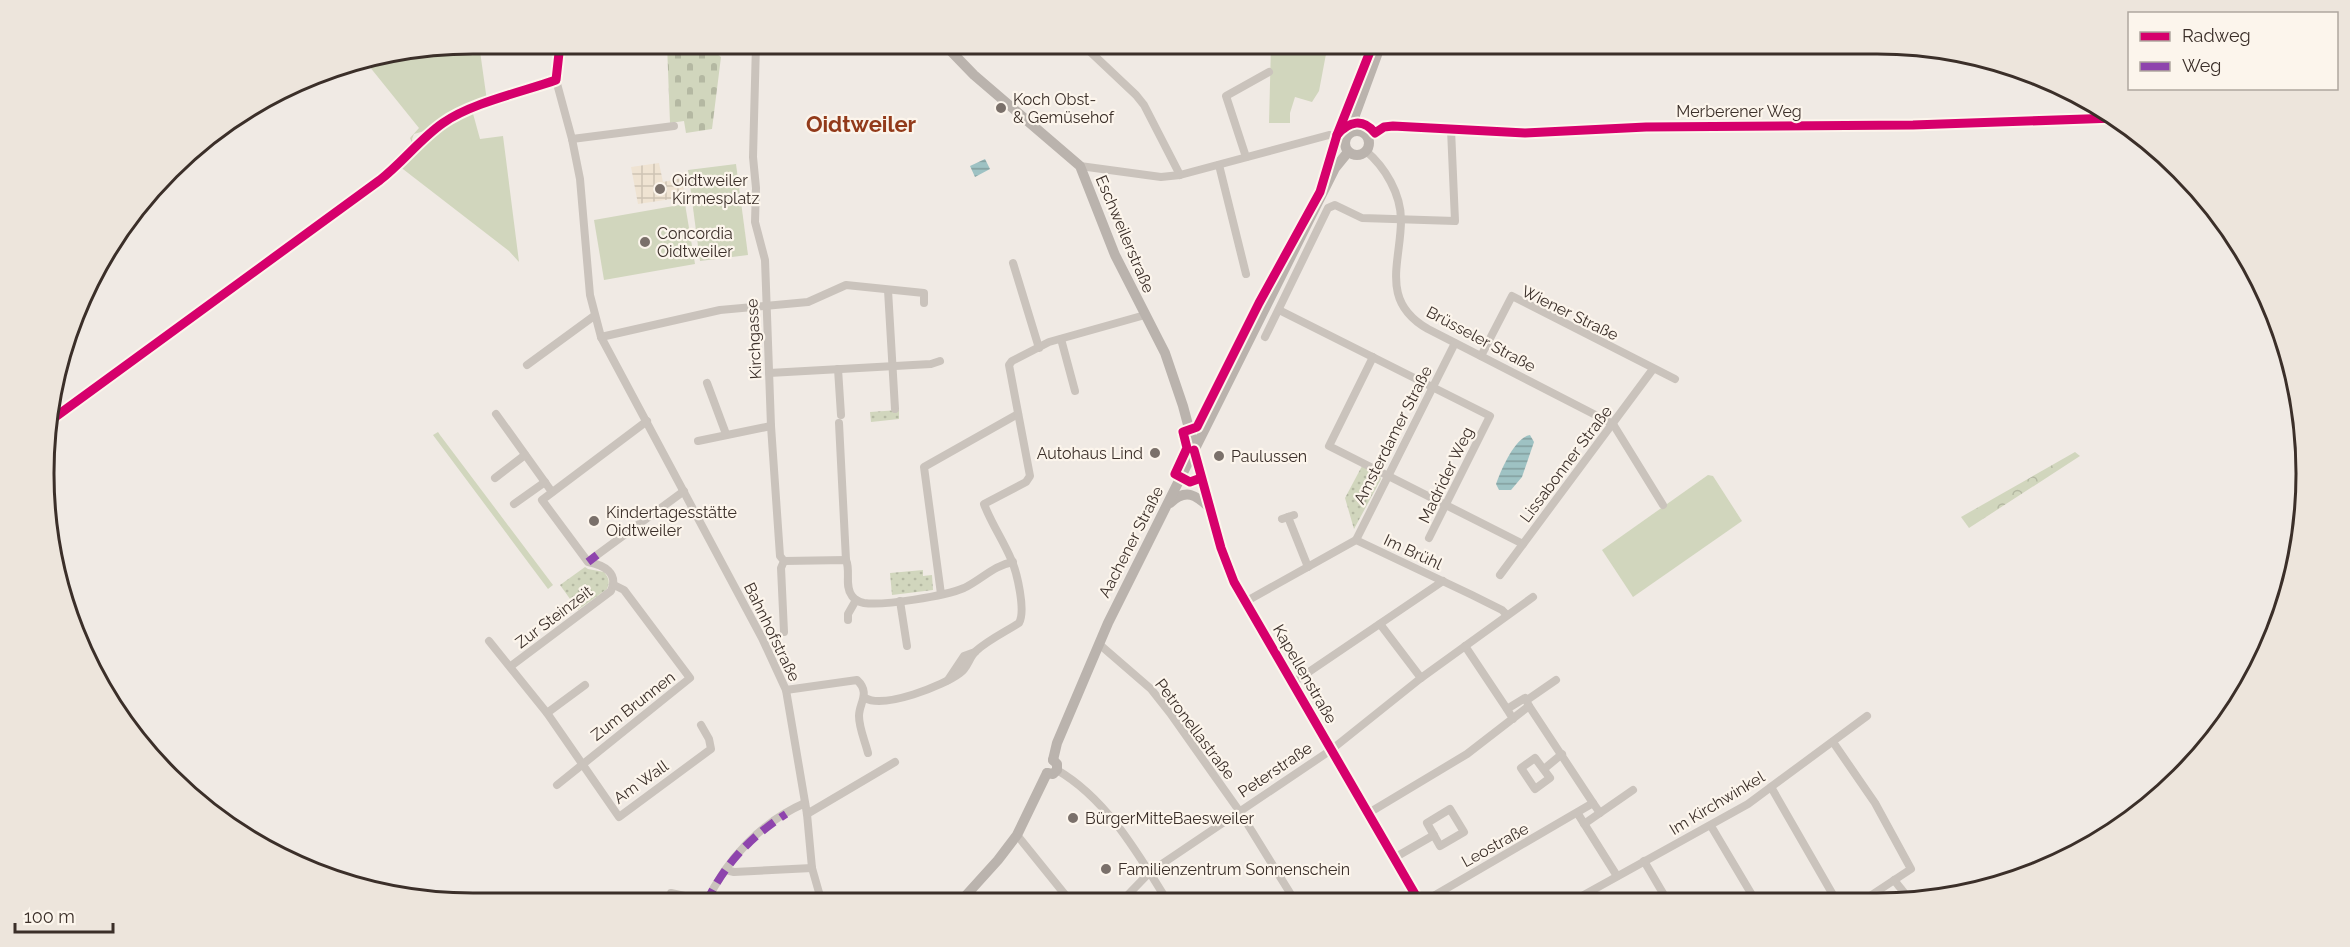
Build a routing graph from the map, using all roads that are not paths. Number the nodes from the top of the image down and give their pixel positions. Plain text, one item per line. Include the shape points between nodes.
1 (559, 54) edge
2 (756, 54) edge
3 (954, 54) edge
4 (1093, 54) edge
5 (1377, 54) edge
6 (1269, 72) dead end
7 (556, 80) junction
8 (475, 108) dead end
9 (2100, 119) edge
10 (674, 126) dead end
11 (1451, 129) junction
12 (1352, 131) junction
13 (1368, 138) junction
14 (572, 139) junction
15 (1366, 151) junction
16 (1348, 152) junction
17 (1246, 157) junction
18 (1219, 165) junction
19 (1080, 166) junction
20 (1180, 175) junction
21 (1401, 219) junction
22 (1013, 263) dead end
23 (1246, 274) dead end
24 (888, 290) junction
25 (924, 303) dead end
26 (766, 305) junction
27 (1279, 310) junction
28 (1144, 315) junction
29 (594, 316) junction
30 (601, 337) junction
31 (1265, 338) dead end
32 (1061, 339) junction
33 (1455, 343) junction
34 (1039, 348) junction
35 (1481, 356) junction
36 (1373, 357) junction
37 (940, 361) dead end
38 (526, 365) dead end
39 (892, 366) junction
40 (838, 369) junction
41 (1653, 369) junction
42 (769, 373) junction
43 (1675, 379) dead end
44 (707, 383) dead end
45 (1433, 386) junction
46 (1075, 391) dead end
47 (895, 410) dead end
48 (1185, 412) junction
49 (496, 414) dead end
50 (1018, 414) junction
51 (1209, 420) junction
52 (647, 421) junction
53 (1613, 424) junction
54 (771, 426) junction
55 (726, 434) junction
56 (698, 441) dead end
57 (1194, 450) junction
58 (525, 455) junction
59 (1387, 476) junction
60 (495, 478) dead end
61 (545, 482) junction
62 (684, 491) junction
63 (552, 492) junction
64 (514, 504) dead end
65 (1447, 505) junction
66 (1663, 505) dead end
67 (1165, 508) junction
68 (1210, 508) junction
69 (1288, 517) dead end
70 (1429, 538) dead end
71 (1356, 540) junction
72 (1523, 544) junction
73 (597, 555) dead end
74 (846, 560) junction
75 (784, 561) junction
76 (1013, 562) junction
77 (1308, 567) junction
78 (1500, 575) dead end
79 (1443, 581) junction
80 (614, 585) junction
81 (941, 594) junction
82 (1533, 597) dead end
83 (856, 600) junction
84 (900, 600) junction
85 (1245, 602) junction
86 (1507, 615) junction
87 (848, 620) dead end
88 (1380, 624) junction
89 (784, 632) dead end
90 (489, 640) dead end
91 (1099, 644) junction
92 (907, 645) dead end
93 (1465, 646) junction
94 (511, 666) junction
95 (1421, 678) junction
96 (1556, 680) dead end
97 (1294, 682) junction
98 (585, 685) dead end
99 (786, 690) junction
100 (865, 698) junction
101 (1528, 703) junction
102 (1507, 709) junction
103 (547, 713) junction
104 (1867, 716) dead end
105 (1513, 719) junction
106 (701, 725) dead end
107 (1833, 742) junction
108 (1331, 750) junction
109 (868, 753) dead end
110 (1562, 754) junction
111 (895, 762) dead end
112 (582, 763) junction
113 (1052, 768) junction
114 (1544, 769) dead end
115 (556, 785) dead end
116 (1771, 787) junction
117 (1633, 790) dead end
118 (805, 803) junction
119 (1593, 803) junction
120 (1240, 812) junction
121 (1600, 813) junction
122 (807, 814) junction
123 (1367, 814) junction
124 (1578, 814) junction
125 (1584, 824) junction
126 (1711, 826) junction
127 (1017, 835) junction
128 (1434, 835) junction
129 (1394, 858) junction
130 (1644, 861) junction
131 (812, 868) junction
132 (726, 870) junction
133 (1149, 872) junction
134 (1617, 876) junction
135 (1894, 880) junction
136 (1904, 892) edge
137 (712, 893) edge
138 (819, 893) edge
139 (968, 893) edge
140 (1064, 893) edge
141 (1129, 893) edge
142 (1162, 893) edge
143 (1290, 893) edge
144 (1414, 893) edge
145 (1439, 893) edge
146 (1587, 893) edge
147 (1663, 893) edge
148 (1751, 893) edge
149 (1832, 893) edge
150 (1874, 893) edge

1 - 7 street, Bahnhofstraße
2 - 26 street, Kirchgasse via 755,222 765,260
3 - 19 main road, Eschweilerstraße
4 - 20 street via 1137,95
5 - 12 main road
6 - 17 street via 1226,96
7 - 8 street
7 - 14 street, Bahnhofstraße
9 - 11 street, Merberener Weg via 1525,133
10 - 14 street
11 - 13 street, Merberener Weg via 1393,126
11 - 21 street via 1455,221
12 - 13 main road
12 - 16 main road via 1345,145
12 - 17 street
13 - 15 main road
14 - 29 street, Bahnhofstraße via 580,179
15 - 16 main road via 1360,155
15 - 21 street, Brüsseler Straße via 1386,173
16 - 51 main road, Aachener Straße via 1335,168
17 - 18 street
18 - 20 street
18 - 23 street
19 - 20 street via 1161,177
19 - 28 main road, Eschweilerstraße
21 - 27 street via 1362,218 1335,205 1328,208
21 - 33 street, Brüsseler Straße via 1396,258 1400,298 1420,324
22 - 34 street
24 - 25 street via 924,293
24 - 26 street via 846,285 808,303
24 - 39 street
26 - 30 street via 720,310
26 - 42 street, Kirchgasse
27 - 31 street
27 - 36 street
28 - 32 street
28 - 48 main road, Eschweilerstraße via 1165,353
29 - 30 street, Bahnhofstraße
29 - 38 street
30 - 52 street, Bahnhofstraße
32 - 34 street
32 - 46 street
33 - 35 street, Brüsseler Straße
33 - 45 street, Amsterdamer Straße
34 - 50 street via 1009,365
35 - 41 street, Wiener Straße via 1512,296
35 - 53 street, Brüsseler Straße
36 - 45 street
36 - 59 street via 1329,446
37 - 39 street
39 - 40 street
39 - 47 street
40 - 42 street
40 - 74 street
41 - 43 street, Wiener Straße
41 - 53 street, Lissabonner Straße
42 - 54 street, Kirchgasse
44 - 55 street
45 - 59 street, Amsterdamer Straße
45 - 65 street, Madrider Weg via 1490,416
48 - 51 main road via 1195,420
48 - 57 main road, Eschweilerstraße
49 - 58 street
50 - 76 street via 1030,476 1026,482 984,504
50 - 81 street via 924,468
51 - 57 main road, Aachener Straße
52 - 62 street, Bahnhofstraße
52 - 63 street
53 - 66 street
53 - 72 street, Lissabonner Straße
54 - 55 street
54 - 75 street, Kirchgasse via 780,556
55 - 56 street
57 - 67 main road, Aachener Straße
57 - 68 main road, Kapellenstraße
58 - 60 street
58 - 61 street
59 - 65 street
59 - 71 street, Amsterdamer Straße
61 - 63 street
61 - 64 street
62 - 73 street
62 - 99 street, Bahnhofstraße
63 - 80 street, Zur Steinzeit via 542,500 588,562 609,570
65 - 70 street, Madrider Weg
65 - 72 street
67 - 68 main road via 1185,494 1198,497
67 - 91 main road, Aachener Straße
68 - 85 main road, Kapellenstraße via 1221,548
69 - 77 street
71 - 77 street
71 - 79 street, Im Brühl
72 - 78 street, Lissabonner Straße
74 - 75 street
74 - 83 street via 849,590
75 - 89 street, Kirchgasse
76 - 81 street via 965,587
76 - 100 street via 1022,607 1019,623 964,656 948,680 915,694 878,702
77 - 85 street
79 - 86 street, Im Brühl
79 - 88 street
80 - 94 street, Zur Steinzeit
80 - 112 street, Zum Brunnen via 624,590 690,678
81 - 84 street
82 - 86 street, Peterstraße
83 - 84 street
83 - 87 street
84 - 92 street
85 - 97 main road, Kapellenstraße
86 - 93 street, Peterstraße
88 - 95 street
88 - 97 street
90 - 94 street, Zur Steinzeit
91 - 113 main road, Aachener Straße via 1058,743
91 - 120 street, Petronellastraße via 1151,689
93 - 95 street, Peterstraße
93 - 102 street
94 - 103 street, Zur Steinzeit
95 - 108 street, Peterstraße
96 - 101 street
97 - 108 main road, Kapellenstraße
98 - 103 street
99 - 100 street via 852,680 861,684
99 - 118 street, Bahnhofstraße
100 - 109 street via 859,714
101 - 102 street via 1525,698
101 - 105 street
101 - 110 street
102 - 105 street
103 - 112 street, Zur Steinzeit
104 - 107 street, Im Kirchwinkel
105 - 123 street via 1467,754
106 - 112 street, Am Wall via 711,749 619,817
107 - 116 street, Im Kirchwinkel
107 - 135 street via 1875,803 1911,868
108 - 120 street, Peterstraße
108 - 123 main road, Kapellenstraße
110 - 114 street
110 - 119 street
111 - 122 street
112 - 115 street
113 - 127 main road, Aachener Straße
113 - 133 street via 1080,785 1098,803
116 - 126 street, Im Kirchwinkel
116 - 149 street
117 - 121 street
118 - 122 street, Bahnhofstraße
118 - 132 street via 748,841
119 - 121 street
119 - 124 street, Leostraße
120 - 133 street, Peterstraße
120 - 143 street, Petronellastraße
121 - 125 street
122 - 131 street, Bahnhofstraße
123 - 129 main road, Kapellenstraße
124 - 125 street
124 - 145 street, Leostraße
125 - 134 street
126 - 130 street, Im Kirchwinkel
126 - 148 street
127 - 139 main road, Aachener Straße
127 - 140 street
128 - 128 street via 1427,823 1450,809 1464,832 1440,846
128 - 129 street
129 - 144 main road, Kapellenstraße
130 - 134 street, Im Kirchwinkel
130 - 147 street
131 - 132 street
131 - 138 street, Bahnhofstraße
132 - 137 street
133 - 141 street, Peterstraße
133 - 142 street
134 - 146 street, Im Kirchwinkel
135 - 136 street
135 - 150 street

